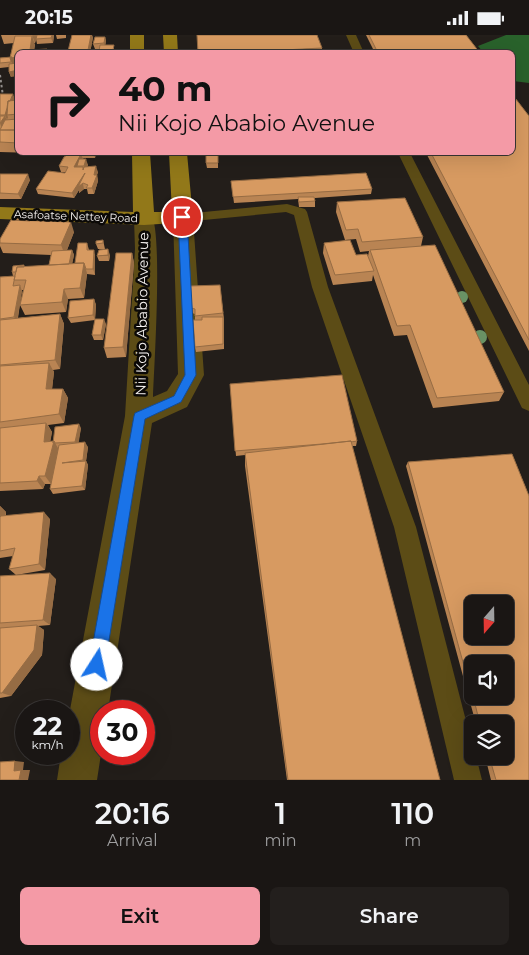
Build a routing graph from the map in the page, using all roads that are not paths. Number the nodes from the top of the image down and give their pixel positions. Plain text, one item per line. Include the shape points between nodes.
1 (137, 35) edge
2 (170, 35) edge
3 (350, 35) edge
4 (137, 50) edge
5 (171, 50) edge
6 (357, 50) edge
7 (141, 155) edge
8 (178, 155) edge
9 (405, 155) edge
10 (182, 217) junction
11 (7, 219) edge
12 (144, 219) junction
13 (529, 403) edge
14 (140, 416) junction
15 (78, 780) edge
16 (468, 780) edge

1 - 4 main road
2 - 5 main road
3 - 6 lane
7 - 12 main road, Nii Kojo Ababio Avenue
8 - 10 main road, Nii Kojo Ababio Avenue
9 - 13 lane
10 - 12 main road, Asafoatse Nettey Road
10 - 14 street, Nii Kojo Ababio Avenue via 191,375 178,399
10 - 16 lane via 288,208 300,212 320,287 405,527
11 - 12 main road, Asafoatse Nettey Road
12 - 14 street, Nii Kojo Ababio Avenue via 146,249
14 - 15 street, Nii Kojo Ababio Avenue

